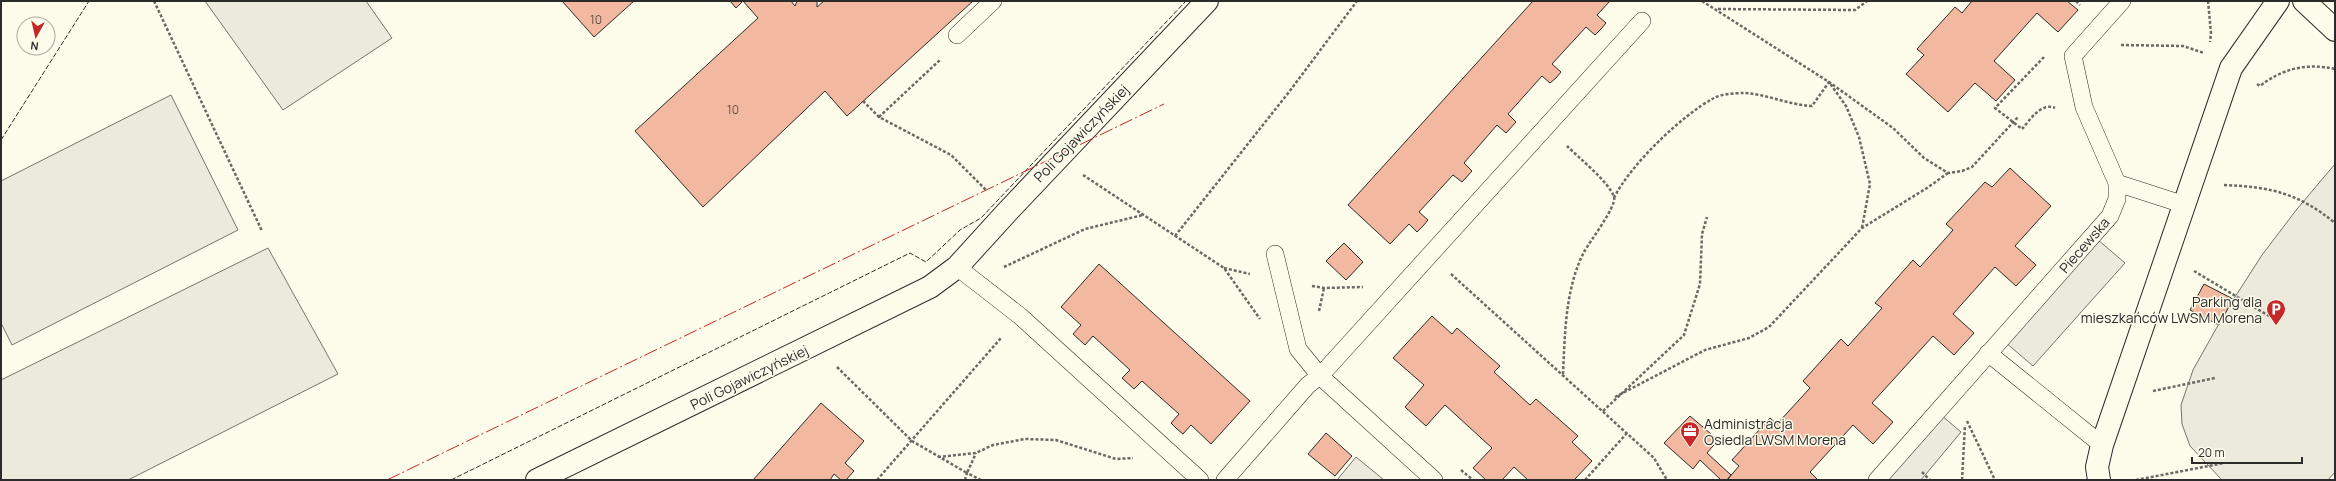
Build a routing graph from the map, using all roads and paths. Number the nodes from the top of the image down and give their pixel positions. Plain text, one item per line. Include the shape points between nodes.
1 (154, 1) edge
2 (993, 1) edge
3 (1207, 1) edge
4 (1357, 1) edge
5 (1702, 1) edge
6 (1867, 1) edge
7 (2122, 1) edge
8 (2208, 1) edge
9 (2278, 1) edge
10 (2304, 1) edge
11 (1718, 9) junction
12 (1642, 21) dead end
13 (2335, 30) edge
14 (957, 35) dead end
15 (2082, 48) junction
16 (934, 65) dead end
17 (2335, 69) edge
18 (1829, 82) junction
19 (2260, 86) dead end
20 (863, 101) dead end
21 (1995, 108) dead end
22 (879, 117) junction
23 (2018, 117) dead end
24 (2013, 122) junction
25 (2022, 129) dead end
26 (1572, 152) dead end
27 (1058, 158) junction
28 (1948, 173) junction
29 (2117, 183) junction
30 (2222, 185) dead end
31 (987, 191) dead end
32 (1614, 198) junction
33 (2185, 205) junction
34 (1143, 215) junction
35 (1707, 217) dead end
36 (2335, 223) edge
37 (1862, 228) junction
38 (262, 232) dead end
39 (1175, 236) junction
40 (1275, 254) dead end
41 (1430, 255) junction
42 (957, 267) junction
43 (1224, 268) dead end
44 (2190, 269) dead end
45 (975, 281) junction
46 (1020, 316) junction
47 (2269, 316) dead end
48 (821, 342) junction
49 (1988, 353) junction
50 (1563, 375) junction
51 (1320, 376) junction
52 (2215, 378) dead end
53 (2152, 391) dead end
54 (1615, 398) junction
55 (1603, 411) junction
56 (1627, 433) junction
57 (912, 441) junction
58 (2102, 445) junction
59 (976, 453) junction
60 (1171, 454) junction
61 (938, 457) junction
62 (2224, 463) dead end
63 (967, 473) junction
64 (537, 480) edge
65 (877, 480) edge
66 (965, 480) edge
67 (981, 480) edge
68 (1200, 480) edge
69 (1225, 480) edge
70 (1434, 480) edge
71 (1584, 480) edge
72 (1667, 480) edge
73 (1877, 480) edge
74 (1962, 480) edge
75 (1995, 480) edge
76 (2099, 480) edge
77 (2136, 480) edge

1 - 38 path
2 - 14 lane
3 - 27 street, Poli Gojawiczyńskiej
4 - 39 path via 1290,92
5 - 11 path
6 - 11 path via 1855,10
7 - 15 lane
8 - 15 path via 2211,33 2208,55 2183,46 2133,44
9 - 33 street via 2231,68
10 - 13 street
11 - 18 path
12 - 41 lane
15 - 29 lane via 2073,56 2084,107
16 - 22 path
17 - 19 path via 2308,66 2286,70
18 - 28 path via 1893,128 1924,158
18 - 32 path via 1812,106 1744,93 1716,96 1686,116 1631,171
18 - 37 path via 1846,106 1859,137 1867,170 1870,184
20 - 22 path
21 - 24 path
22 - 31 path via 951,155
23 - 24 path
24 - 25 path
24 - 28 path via 1972,167 1962,172
26 - 32 path via 1608,187
27 - 34 path
27 - 42 street, Poli Gojawiczyńskiej
28 - 37 path
29 - 33 lane
29 - 49 lane, Piecewska via 2117,199 2110,216
30 - 36 path via 2253,186 2288,194 2320,211
32 - 50 path via 1614,207 1600,225 1575,272 1569,305
33 - 58 street
34 - 39 path
34 - 45 path via 1085,229
35 - 54 path via 1702,234 1700,284 1684,335
37 - 54 path via 1769,327 1750,338 1705,350
39 - 43 path
40 - 51 lane via 1298,349
41 - 50 path
41 - 51 lane
42 - 45 lane
42 - 48 street, Poli Gojawiczyńskiej via 930,287
44 - 47 path
45 - 46 lane
46 - 57 path
46 - 60 lane
48 - 57 path via 833,364
48 - 64 street, Poli Gojawiczyńskiej
49 - 58 lane
49 - 73 lane, Piecewska
50 - 55 path
51 - 69 lane via 1308,385
51 - 70 lane
52 - 53 path
54 - 55 path
55 - 56 path
56 - 71 path
56 - 72 path via 1654,458
57 - 61 path
57 - 65 path
58 - 76 street via 2097,467
59 - 60 path via 993,445 1025,439 1056,440 1116,459
59 - 61 path
59 - 63 path
60 - 68 lane
61 - 63 path
62 - 77 path
63 - 66 path
63 - 67 path
74 - 75 path via 1965,417

